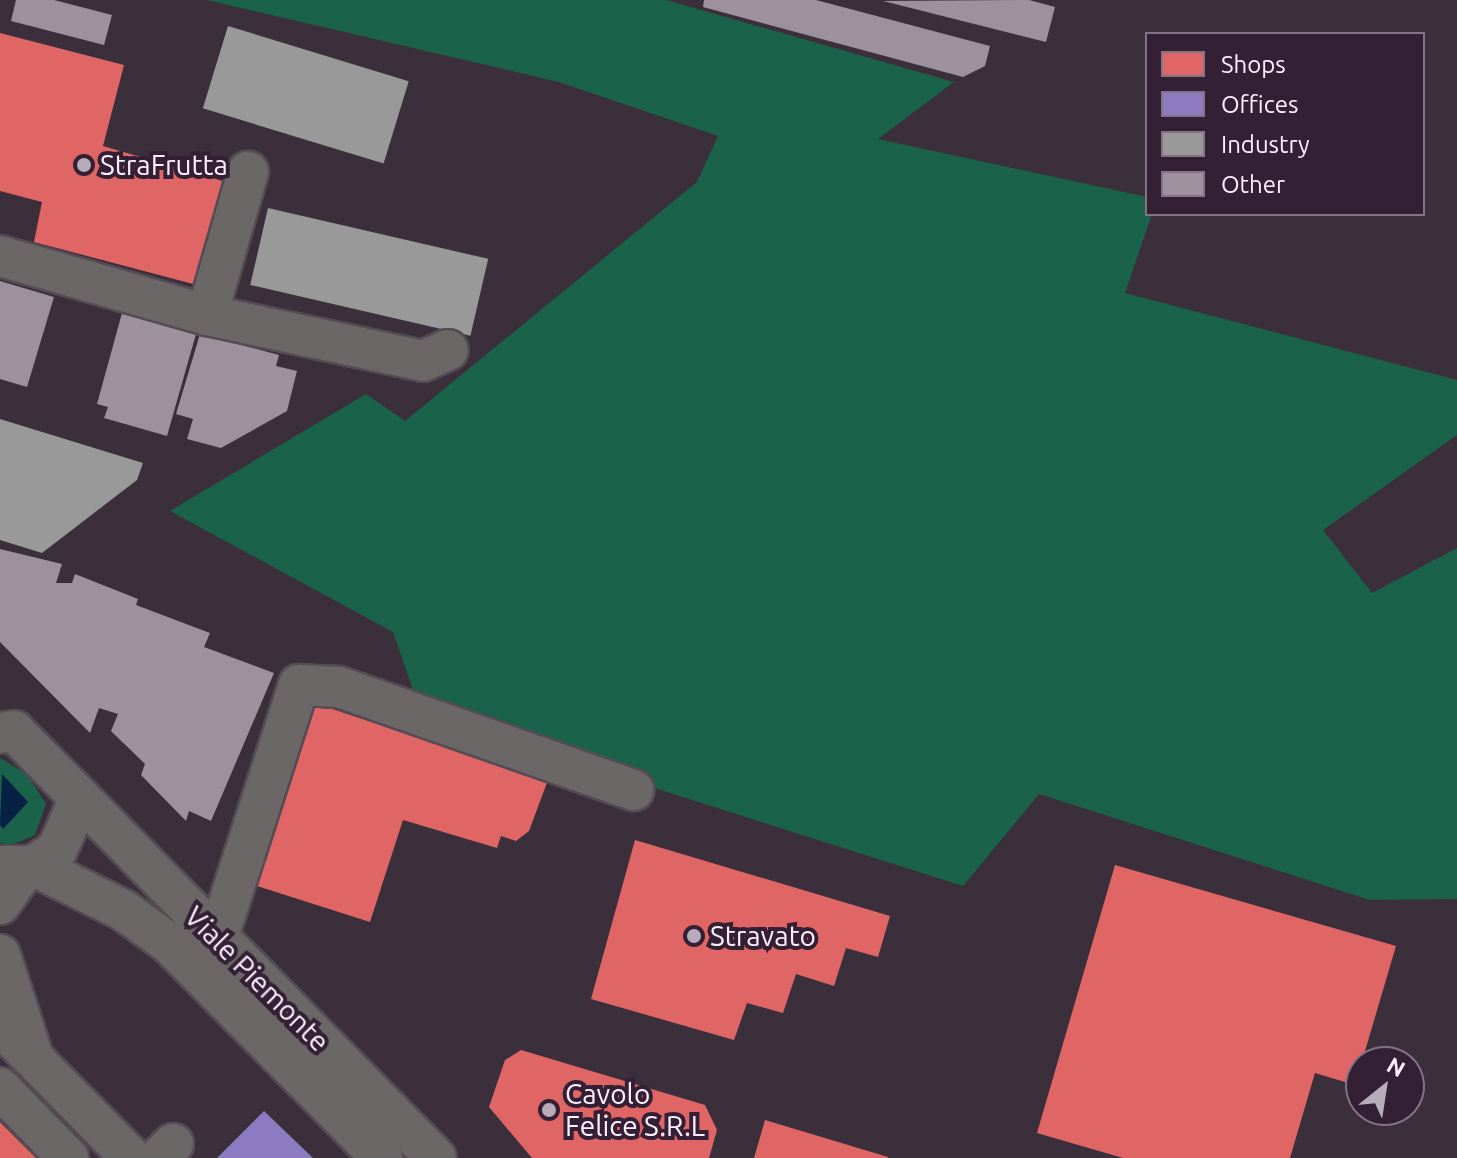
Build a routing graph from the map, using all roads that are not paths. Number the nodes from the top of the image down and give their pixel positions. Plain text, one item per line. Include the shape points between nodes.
1 (248, 172) dead end
2 (0, 256) edge
3 (207, 315) junction
4 (448, 350) dead end
5 (5, 727) edge
6 (633, 790) dead end
7 (80, 798) junction
8 (20, 866) edge
9 (0, 904) edge
10 (217, 940) junction
11 (0, 955) edge
12 (0, 1025) edge
13 (32, 1055) junction
14 (0, 1088) edge
15 (68, 1158) edge
16 (131, 1158) edge
17 (382, 1158) edge
18 (436, 1158) edge

1 - 3 street
2 - 3 street
3 - 4 street via 423,361
5 - 7 street, Viale Piemonte
6 - 10 street via 339,687 299,685
7 - 8 street via 57,850
7 - 10 street, Viale Piemonte
8 - 9 street
8 - 17 street, Viale Piemonte via 123,910 169,943
10 - 18 street, Viale Piemonte
11 - 13 street
12 - 13 street
13 - 16 street
14 - 15 street

